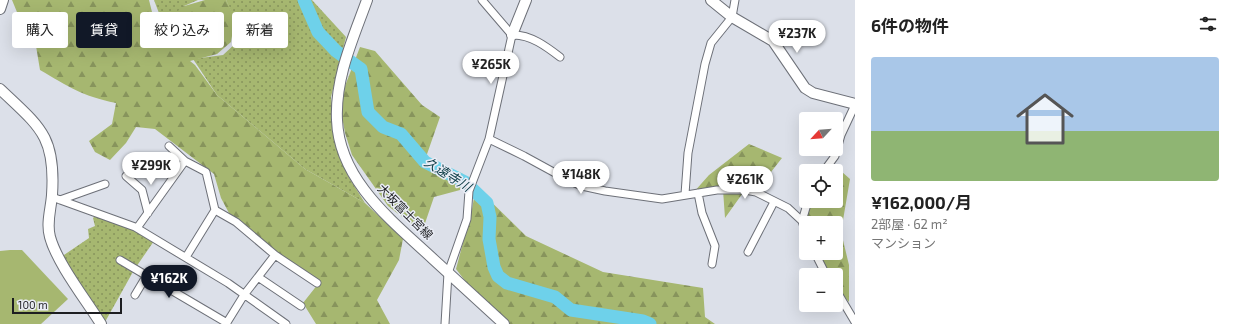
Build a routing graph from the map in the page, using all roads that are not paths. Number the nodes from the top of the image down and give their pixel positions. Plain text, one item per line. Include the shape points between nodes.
1 (3, 0) edge
2 (367, 0) edge
3 (482, 0) edge
4 (526, 0) edge
5 (711, 0) edge
6 (735, 0) edge
7 (0, 9) edge
8 (732, 17) junction
9 (512, 35) junction
10 (560, 57) dead end
11 (0, 89) edge
12 (855, 105) edge
13 (489, 139) junction
14 (169, 146) dead end
15 (185, 161) junction
16 (829, 164) edge
17 (126, 176) dead end
18 (105, 184) dead end
19 (698, 193) junction
20 (685, 194) junction
21 (56, 198) junction
22 (774, 202) junction
23 (216, 210) junction
24 (148, 213) junction
25 (799, 218) edge
26 (137, 228) junction
27 (748, 252) dead end
28 (275, 255) junction
29 (186, 257) junction
30 (120, 260) dead end
31 (712, 264) dead end
32 (448, 272) junction
33 (148, 275) junction
34 (258, 277) junction
35 (317, 283) dead end
36 (135, 295) dead end
37 (244, 295) junction
38 (843, 302) edge
39 (301, 306) dead end
40 (855, 322) edge
41 (226, 323) edge
42 (101, 324) edge
43 (286, 324) edge
44 (445, 324) edge
45 (504, 324) edge

1 - 7 street
2 - 32 street, 大坂富士宮線 via 342,69 337,121 340,143 348,164 376,204
3 - 9 street
4 - 9 street
5 - 8 street
6 - 8 street
8 - 12 street via 773,41 805,88 813,93
8 - 20 street via 711,43 705,64 688,153
9 - 10 street via 520,35 542,43
9 - 13 street
11 - 21 street via 40,128 49,146
12 - 16 street via 841,135 835,156
13 - 20 street via 582,186 662,199
13 - 32 street via 471,186 467,219
14 - 15 street
15 - 23 street via 206,172
15 - 24 street
17 - 24 street via 142,190
18 - 21 street
19 - 20 street
19 - 22 street via 745,190 756,192
19 - 31 street via 702,213 715,246
21 - 26 street
21 - 42 street via 48,222 49,236 54,250
22 - 25 street via 788,208
22 - 27 street
23 - 28 street via 236,222
23 - 29 street
24 - 26 street
26 - 29 street
28 - 34 street
28 - 35 street
29 - 37 street
30 - 33 street
32 - 44 street
32 - 45 street, 大坂富士宮線
33 - 36 street
33 - 41 street
34 - 37 street
34 - 39 street
37 - 41 street
37 - 43 street
38 - 40 street

